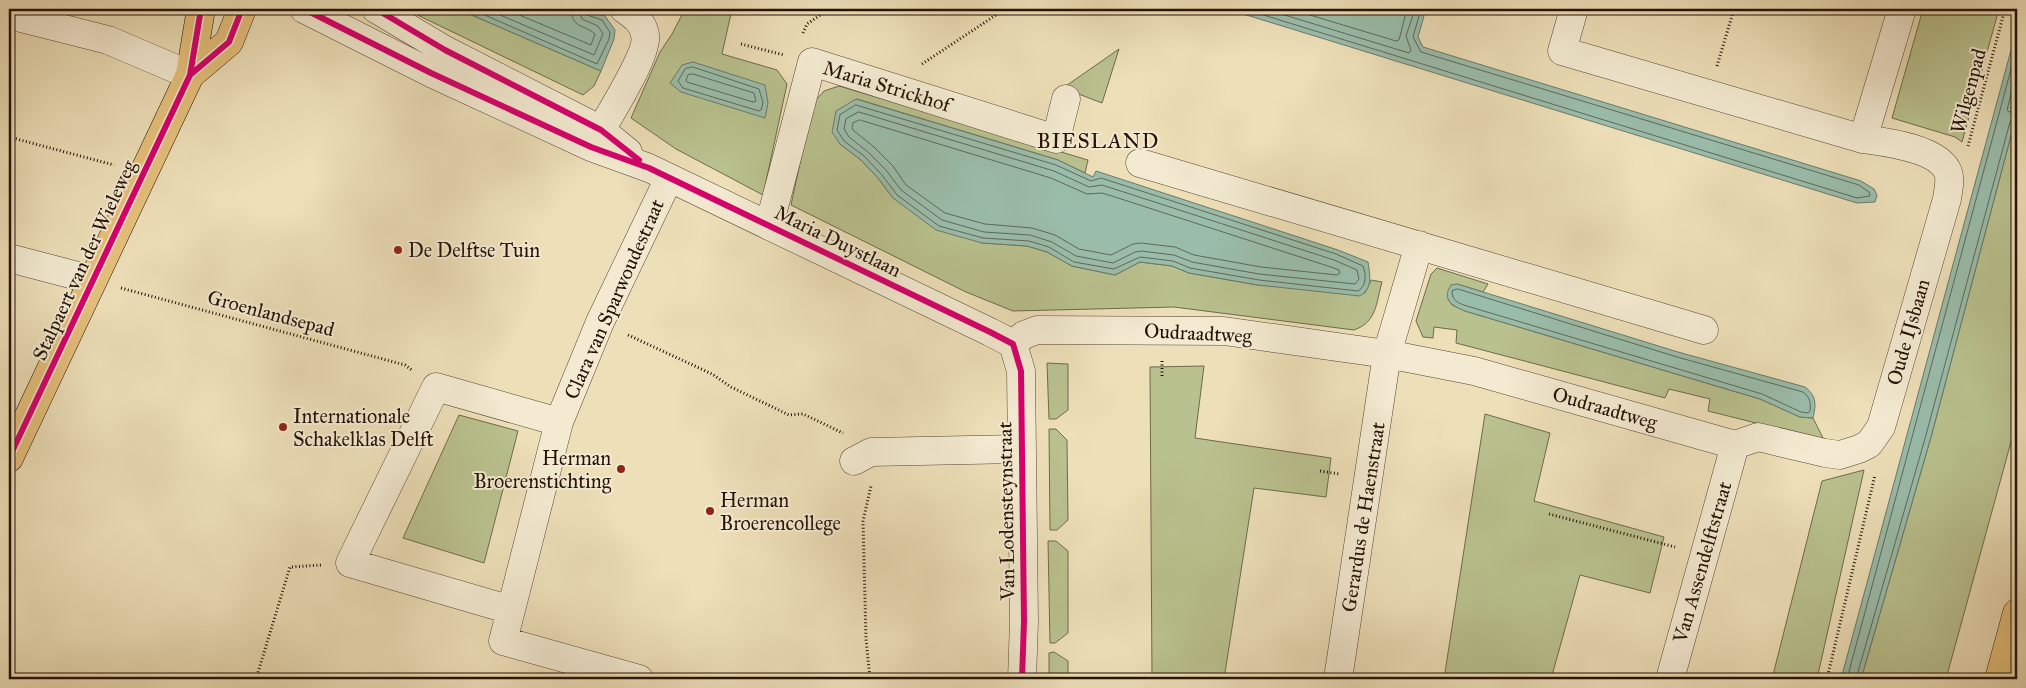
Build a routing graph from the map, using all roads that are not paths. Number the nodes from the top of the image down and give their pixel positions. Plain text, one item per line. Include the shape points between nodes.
1 (201, 9) edge
2 (242, 9) edge
3 (304, 9) edge
4 (376, 9) edge
5 (624, 9) edge
6 (1574, 9) edge
7 (1902, 9) edge
8 (9, 15) edge
9 (190, 75) junction
10 (1066, 99) dead end
11 (601, 130) junction
12 (1863, 139) junction
13 (1140, 163) dead end
14 (659, 173) junction
15 (769, 226) junction
16 (1419, 245) junction
17 (9, 258) edge
18 (92, 280) junction
19 (1704, 330) dead end
20 (1013, 344) junction
21 (1387, 354) junction
22 (560, 422) junction
23 (1734, 445) junction
24 (1022, 449) junction
25 (862, 456) road end
26 (9, 458) edge
27 (511, 610) junction
28 (2017, 613) edge
29 (639, 679) edge
30 (1022, 679) edge
31 (1338, 679) edge
32 (1670, 679) edge
33 (1999, 679) edge

1 - 9 main road, Stalpaert van der Wieleweg
2 - 9 main road, Stalpaert van der Wieleweg via 229,42
3 - 14 street, Maria Duystlaan via 440,78 591,147
4 - 11 street, Maria Duystlaan via 445,50
5 - 11 street via 638,18 646,36 643,52
6 - 12 street via 1562,51
7 - 12 street
8 - 9 street via 108,40
9 - 18 main road, Stalpaert van der Wieleweg
10 - 15 street, Maria Strickhof via 1056,139 812,62
11 - 14 street, Maria Duystlaan
12 - 23 street, Oude IJsbaan via 1894,143 1932,156 1948,173 1949,186 1881,427 1869,444 1840,455 1758,437
13 - 16 street
14 - 15 street, Maria Duystlaan
14 - 22 street, Clara van Sparwoudestraat
15 - 20 street, Maria Duystlaan
16 - 19 street
16 - 21 street
17 - 18 street
18 - 26 main road, Stalpaert van der Wieleweg
20 - 21 street, Oudraadtweg via 1037,330 1162,329 1224,331
20 - 24 street, Van Lodensteynstraat via 1021,371
21 - 23 street, Oudraadtweg via 1474,371
21 - 31 street, Gerardus de Haenstraat
22 - 27 street, Clara van Sparwoudestraat
22 - 27 street, Clara van Sparwoudestraat via 436,387 350,563
23 - 32 street, Van Assendelftstraat
24 - 25 street
24 - 30 street, Van Lodensteynstraat
27 - 29 street, Clara van Sparwoudestraat via 503,640
28 - 33 main road

